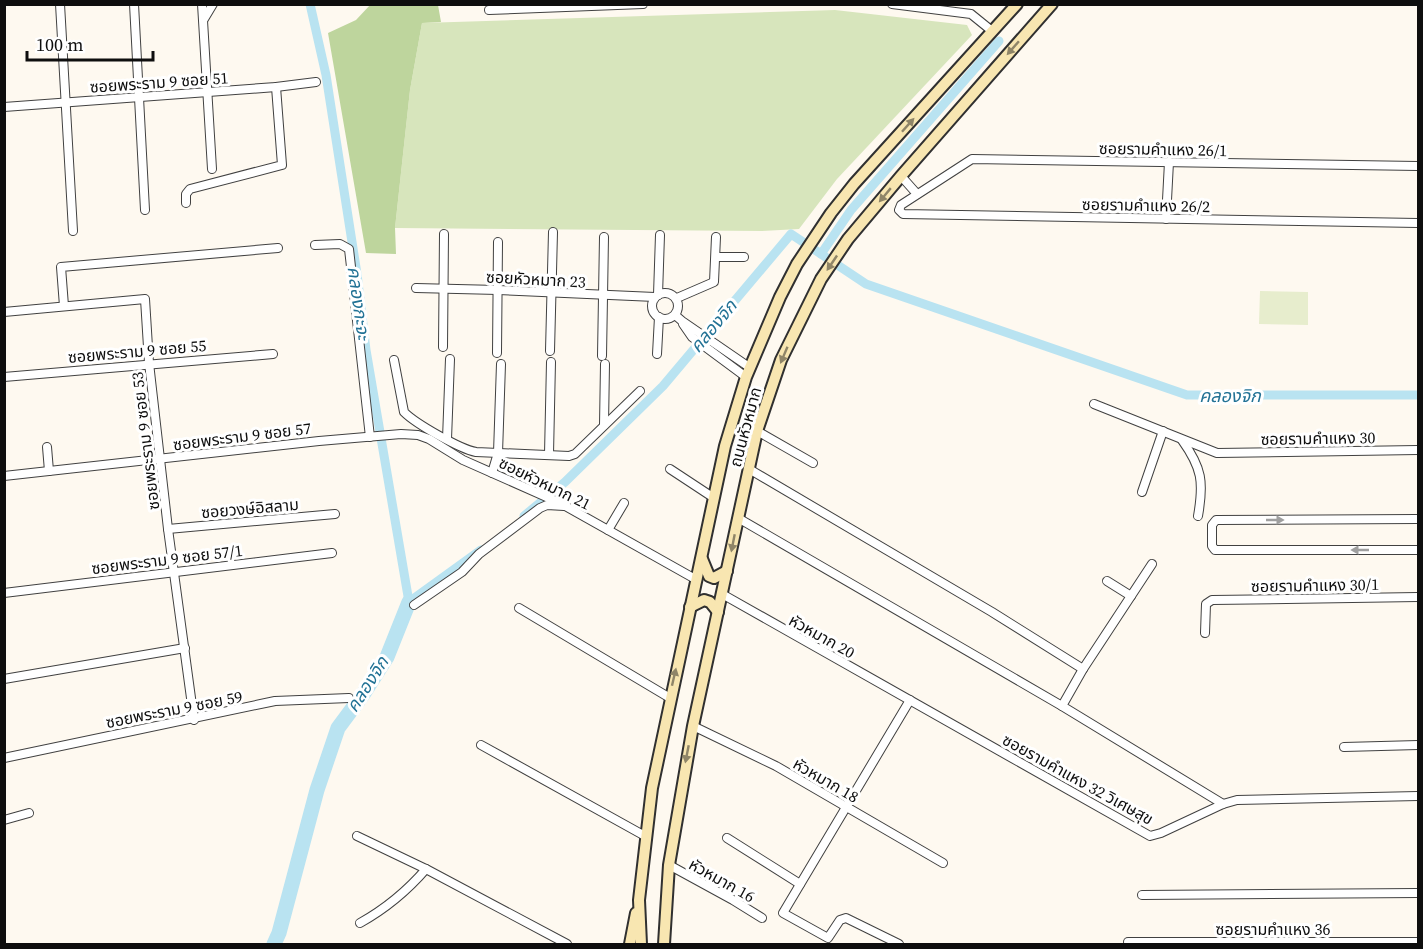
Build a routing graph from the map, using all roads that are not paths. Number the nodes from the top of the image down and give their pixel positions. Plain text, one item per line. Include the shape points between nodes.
1 (60, 4) edge
2 (134, 4) edge
3 (202, 4) edge
4 (213, 4) edge
5 (643, 4) edge
6 (892, 4) edge
7 (1017, 4) edge
8 (1052, 4) edge
9 (489, 10) dead end
10 (204, 20) junction
11 (992, 31) junction
12 (316, 82) dead end
13 (276, 87) junction
14 (208, 92) junction
15 (138, 98) junction
16 (66, 103) junction
17 (4, 107) edge
18 (1168, 162) junction
19 (1419, 166) edge
20 (212, 169) dead end
21 (901, 176) junction
22 (916, 194) junction
23 (186, 203) dead end
24 (145, 210) dead end
25 (1167, 219) junction
26 (1419, 223) edge
27 (74, 231) dead end
28 (553, 232) dead end
29 (444, 234) dead end
30 (660, 235) dead end
31 (604, 237) dead end
32 (716, 237) dead end
33 (498, 242) dead end
34 (315, 245) dead end
35 (278, 248) dead end
36 (716, 257) junction
37 (744, 257) dead end
38 (416, 288) dead end
39 (443, 289) junction
40 (498, 290) junction
41 (551, 293) junction
42 (604, 295) junction
43 (657, 296) junction
44 (676, 298) junction
45 (64, 306) junction
46 (4, 312) edge
47 (675, 315) junction
48 (659, 317) junction
49 (682, 321) junction
50 (442, 347) dead end
51 (550, 351) dead end
52 (496, 353) dead end
53 (273, 354) dead end
54 (657, 354) dead end
55 (450, 359) dead end
56 (394, 360) dead end
57 (551, 362) dead end
58 (149, 363) junction
59 (501, 364) dead end
60 (748, 372) junction
61 (4, 377) edge
62 (640, 391) dead end
63 (1094, 404) dead end
64 (604, 425) junction
65 (757, 431) junction
66 (1163, 431) junction
67 (372, 436) junction
68 (1181, 438) junction
69 (447, 439) junction
70 (46, 447) dead end
71 (1419, 450) edge
72 (498, 453) junction
73 (549, 454) junction
74 (161, 459) junction
75 (813, 463) dead end
76 (669, 469) dead end
77 (748, 469) junction
78 (49, 471) junction
79 (492, 473) junction
80 (4, 476) edge
81 (1143, 492) dead end
82 (714, 498) junction
83 (624, 503) dead end
84 (562, 504) junction
85 (335, 514) dead end
86 (1198, 516) dead end
87 (738, 518) junction
88 (1419, 519) edge
89 (168, 529) junction
90 (608, 530) junction
91 (1419, 550) edge
92 (332, 553) dead end
93 (702, 558) junction
94 (1152, 564) dead end
95 (174, 571) junction
96 (727, 571) junction
97 (696, 580) junction
98 (1107, 581) dead end
99 (4, 593) edge
100 (722, 594) junction
101 (1131, 596) junction
102 (1419, 597) edge
103 (414, 605) dead end
104 (690, 607) junction
105 (519, 608) dead end
106 (718, 612) junction
107 (1205, 633) dead end
108 (185, 648) junction
109 (1083, 669) junction
110 (4, 679) edge
111 (349, 698) dead end
112 (670, 698) junction
113 (910, 700) junction
114 (1062, 706) junction
115 (194, 720) junction
116 (693, 726) junction
117 (481, 745) dead end
118 (1419, 746) edge
119 (1344, 747) dead end
120 (4, 758) edge
121 (1419, 796) edge
122 (1223, 804) junction
123 (846, 807) junction
124 (29, 813) dead end
125 (4, 820) edge
126 (357, 836) dead end
127 (645, 836) junction
128 (727, 838) dead end
129 (943, 863) dead end
130 (669, 865) junction
131 (426, 869) junction
132 (800, 884) junction
133 (1419, 893) edge
134 (1142, 895) dead end
135 (639, 900) junction
136 (762, 918) dead end
137 (360, 923) dead end
138 (827, 941) edge
139 (1128, 942) dead end
140 (1419, 942) edge
141 (567, 945) edge
142 (630, 945) edge
143 (641, 945) edge
144 (664, 945) edge
145 (899, 945) edge

1 - 16 street
2 - 15 street
3 - 10 street
4 - 10 street
5 - 9 street
6 - 11 street via 971,14
7 - 11 main road, ถนนหัวหมาก
8 -> 21 main road, ถนนหัวหมาก
10 - 14 street
60 -> 11 main road, ถนนหัวหมาก via 797,264 831,213
12 - 13 street, ซอยพระราม 9 ซอย 51
13 - 14 street, ซอยพระราม 9 ซอย 51
13 - 23 street via 282,165 190,189
14 - 15 street, ซอยพระราม 9 ซอย 51
14 - 20 street
15 - 16 street, ซอยพระราม 9 ซอย 51
15 - 24 street
16 - 17 street, ซอยพระราม 9 ซอย 51
16 - 27 street
18 - 19 street, ซอยรามคำแหง 26/1
18 - 22 street, ซอยรามคำแหง 26/1 via 972,159
18 - 25 street
21 - 22 street
21 -> 65 main road, ถนนหัวหมาก via 821,279 781,360
22 - 25 street, ซอยรามคำแหง 26/2 via 901,204 900,213
25 - 26 street, ซอยรามคำแหง 26/2
28 - 41 street
29 - 39 street
30 - 43 street
31 - 42 street
32 - 36 street
33 - 40 street
34 - 67 street via 340,244 349,249
35 - 45 street via 61,267
36 - 37 street
36 - 44 street via 714,282
38 - 39 street, ซอยหัวหมาก 23
39 - 40 street, ซอยหัวหมาก 23
39 - 50 street
40 - 41 street, ซอยหัวหมาก 23
40 - 52 street
41 - 42 street, ซอยหัวหมาก 23
41 - 51 street
42 - 43 street, ซอยหัวหมาก 23
42 - 64 street
43 - 44 street, ซอยหัวหมาก 23 via 670,293
43 - 48 street via 653,310
44 - 47 street
45 - 46 street, ซอยพระราม 9 ซอย 53
45 - 58 street, ซอยพระราม 9 ซอย 53 via 145,299
47 - 48 street
47 - 49 street
48 - 54 street
49 - 60 street
49 - 60 street via 692,338 719,358
53 - 58 street, ซอยพระราม 9 ซอย 55
55 - 69 street
56 - 69 street via 404,412
57 - 73 street
58 - 61 street, ซอยพระราม 9 ซอย 55
58 - 74 street, ซอยพระราม 9 ซอย 53
59 - 72 street
60 - 82 main road, ถนนหัวหมาก
62 - 64 street
63 - 66 street
64 - 73 street via 575,454
65 - 75 street
65 - 77 main road, ถนนหัวหมาก
66 - 68 street
66 - 81 street
67 - 74 street, ซอยพระราม 9 ซอย 57
67 - 79 street, ซอยหัวหมาก 21 via 400,434 429,439
68 - 71 street, ซอยรามคำแหง 30 via 1218,453
68 - 86 street via 1194,457 1200,476 1203,491
69 - 72 street via 470,451
70 - 78 street
72 - 73 street
72 - 79 street
74 - 78 street, ซอยพระราม 9 ซอย 57
74 - 89 street, ซอยพระราม 9 ซอย 53
76 - 82 street
77 - 87 main road, ถนนหัวหมาก
77 - 109 street
78 - 80 street, ซอยพระราม 9 ซอย 57
79 - 84 street, ซอยหัวหมาก 21
82 - 93 main road, ถนนหัวหมาก
83 - 90 street
84 - 90 street, ซอยหัวหมาก 21
84 - 103 street via 543,506 479,554 462,572
85 - 89 street, ซอยวงษ์อิสลาม
87 -> 96 main road, ถนนหัวหมาก
87 - 114 street
91 -> 88 street via 1215,550 1212,546 1212,525 1216,520
89 - 95 street, ซอยพระราม 9 ซอย 53
90 - 97 street, ซอยหัวหมาก 21
92 - 95 street, ซอยพระราม 9 ซอย 57/1
93 - 96 main road via 709,576 714,578
93 - 97 main road, ถนนหัวหมาก
94 - 101 street
95 - 99 street, ซอยพระราม 9 ซอย 57/1
95 - 108 street, ซอยพระราม 9 ซอย 53
96 - 100 main road, ถนนหัวหมาก
97 - 104 main road, ถนนหัวหมาก
98 - 101 street
100 - 106 main road, ถนนหัวหมาก
100 - 113 street, หัวหมาก 20
101 - 109 street
102 - 107 street, ซอยรามคำแหง 30/1 via 1212,600 1206,604
104 - 106 main road via 704,600
112 -> 104 main road, ถนนหัวหมาก
105 - 112 street
106 - 116 main road, ถนนหัวหมาก
108 - 110 street
108 - 115 street, ซอยพระราม 9 ซอย 53
109 - 114 street
111 - 115 street, ซอยพระราม 9 ซอย 59 via 275,701
112 - 127 main road, ถนนหัวหมาก
113 - 122 street, ซอยรามคำแหง 32 วิเศษสุข via 1147,835 1161,833
113 - 123 street
114 - 122 street
115 - 120 street, ซอยพระราม 9 ซอย 59
116 - 123 street, หัวหมาก 18 via 776,766
116 -> 130 main road, ถนนหัวหมาก
117 - 127 street
118 - 119 street
121 - 122 street, ซอยรามคำแหง 32 วิเศษสุข
123 - 129 street, หัวหมาก 18
123 - 132 street
124 - 125 street
126 - 131 street
127 - 135 main road, ถนนหัวหมาก
128 - 132 street
130 - 136 street, หัวหมาก 16
130 - 144 main road, ถนนหัวหมาก
131 - 137 street via 397,898
131 - 141 street
132 - 138 street via 783,913
133 - 134 street
135 - 142 main road
135 - 143 main road, ถนนหัวหมาก
138 - 145 street via 840,920 846,918
139 - 140 street, ซอยรามคำแหง 36

